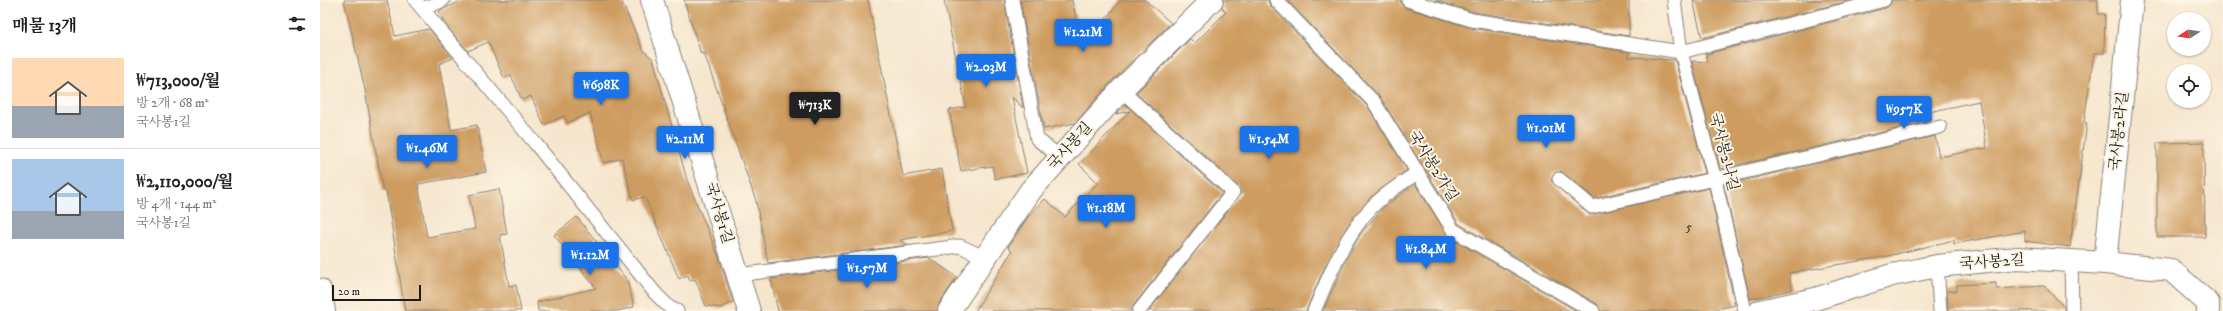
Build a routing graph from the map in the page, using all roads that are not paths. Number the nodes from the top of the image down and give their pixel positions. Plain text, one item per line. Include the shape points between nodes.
1 (443, 0) edge
2 (652, 0) edge
3 (1012, 0) edge
4 (1212, 0) edge
5 (1276, 0) edge
6 (1408, 0) edge
7 (1674, 0) edge
8 (1884, 0) edge
9 (2132, 0) edge
10 (419, 4) edge
11 (1681, 52) junction
12 (1121, 90) junction
13 (1940, 127) dead end
14 (1060, 157) junction
15 (1418, 172) junction
16 (1559, 179) dead end
17 (1715, 180) junction
18 (984, 257) junction
19 (2071, 261) junction
20 (2105, 263) junction
21 (1937, 266) junction
22 (738, 275) junction
23 (320, 290) edge
24 (1816, 305) edge
25 (324, 311) edge
26 (677, 311) edge
27 (749, 311) edge
28 (950, 311) edge
29 (1139, 311) edge
30 (1314, 311) edge
31 (1594, 311) edge
32 (1745, 311) edge
33 (1760, 311) edge
34 (1940, 311) edge
35 (2072, 311) edge
36 (2208, 311) edge

1 - 10 lane
2 - 22 street, 국사봉1길
3 - 14 lane via 1037,139
4 - 12 street, 국사봉길
5 - 15 lane, 국사봉2가길 via 1374,102
6 - 11 lane via 1472,20
7 - 11 lane, 국사봉2나길
8 - 11 lane
9 - 20 street, 국사봉2라길
10 - 26 lane via 535,142 655,293 670,308
11 - 17 lane, 국사봉2나길
12 - 14 street, 국사봉길
12 - 29 lane via 1234,192
13 - 17 lane
14 - 18 street, 국사봉길 via 1031,190
15 - 30 lane via 1372,206 1353,229 1341,249
15 - 31 lane, 국사봉2가길 via 1454,230
16 - 17 lane via 1592,207
17 - 32 lane, 국사봉2나길
18 - 22 lane via 960,246
18 - 28 street, 국사봉길
19 - 20 street, 국사봉2길
19 - 21 street, 국사봉2길 via 2018,258
19 - 35 lane
20 - 36 street, 국사봉2길 via 2171,270 2208,302
21 - 24 street, 국사봉2길 via 1892,275
21 - 34 lane
22 - 27 street, 국사봉1길
23 - 25 street
24 - 33 street, 국사봉2길

